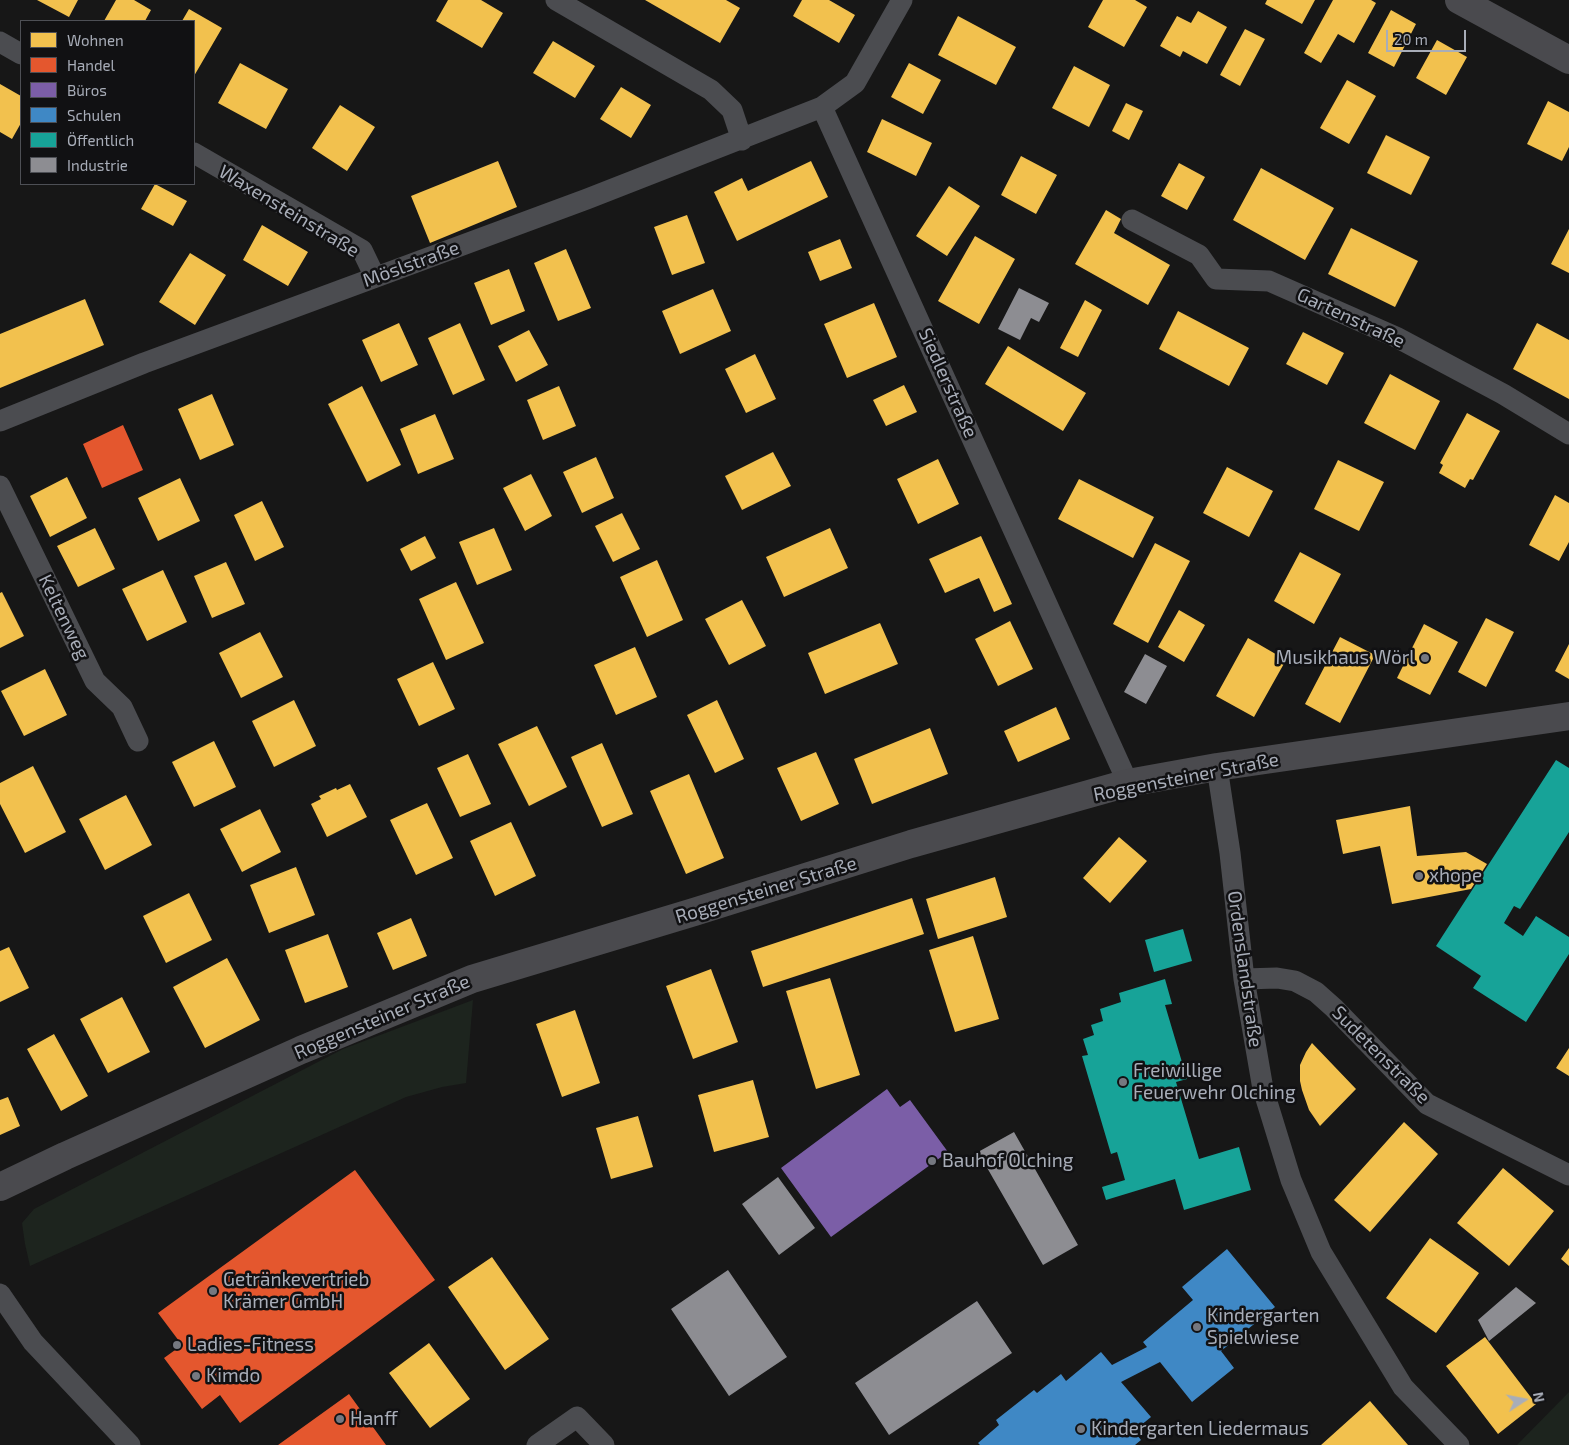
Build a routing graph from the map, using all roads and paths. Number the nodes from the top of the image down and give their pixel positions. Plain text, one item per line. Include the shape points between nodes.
1 (556, 0) edge
2 (902, 0) edge
3 (1459, 0) edge
4 (0, 42) edge
5 (20, 53) edge
6 (1569, 60) edge
7 (822, 107) junction
8 (742, 140) junction
9 (195, 155) edge
10 (1132, 220) dead end
11 (375, 277) junction
12 (0, 421) edge
13 (1569, 434) edge
14 (0, 486) edge
15 (1569, 716) edge
16 (138, 741) dead end
17 (1217, 768) junction
18 (1128, 783) junction
19 (1244, 979) junction
20 (1568, 1172) edge
21 (0, 1187) edge
22 (0, 1294) edge
23 (0, 1316) edge
24 (26, 1334) junction
25 (130, 1445) edge
26 (537, 1445) edge
27 (604, 1445) edge
28 (1459, 1445) edge

1 - 8 street via 711,90 732,110
2 - 7 street via 855,84
3 - 6 main road
4 - 5 street
7 - 8 street, Möslstraße
7 - 18 street, Siedlerstraße
8 - 11 street, Möslstraße
9 - 11 street, Waxensteinstraße via 362,250
10 - 13 street, Gartenstraße via 1199,255 1216,279 1269,281 1396,337 1503,394
11 - 12 street, Möslstraße via 144,363
14 - 16 street, Keltenweg via 94,681 122,707
15 - 17 main road, Roggensteiner Straße
17 - 18 main road, Roggensteiner Straße
17 - 19 street, Ordenslandstraße
18 - 21 main road, Roggensteiner Straße via 911,844 472,979 300,1050
19 - 20 street, Sudetenstraße via 1294,981 1316,992 1427,1104
19 - 28 street, Ordenslandstraße via 1263,1089 1291,1180 1322,1252 1403,1387
22 - 24 street
23 - 24 street
24 - 25 street
26 - 27 street via 577,1416

